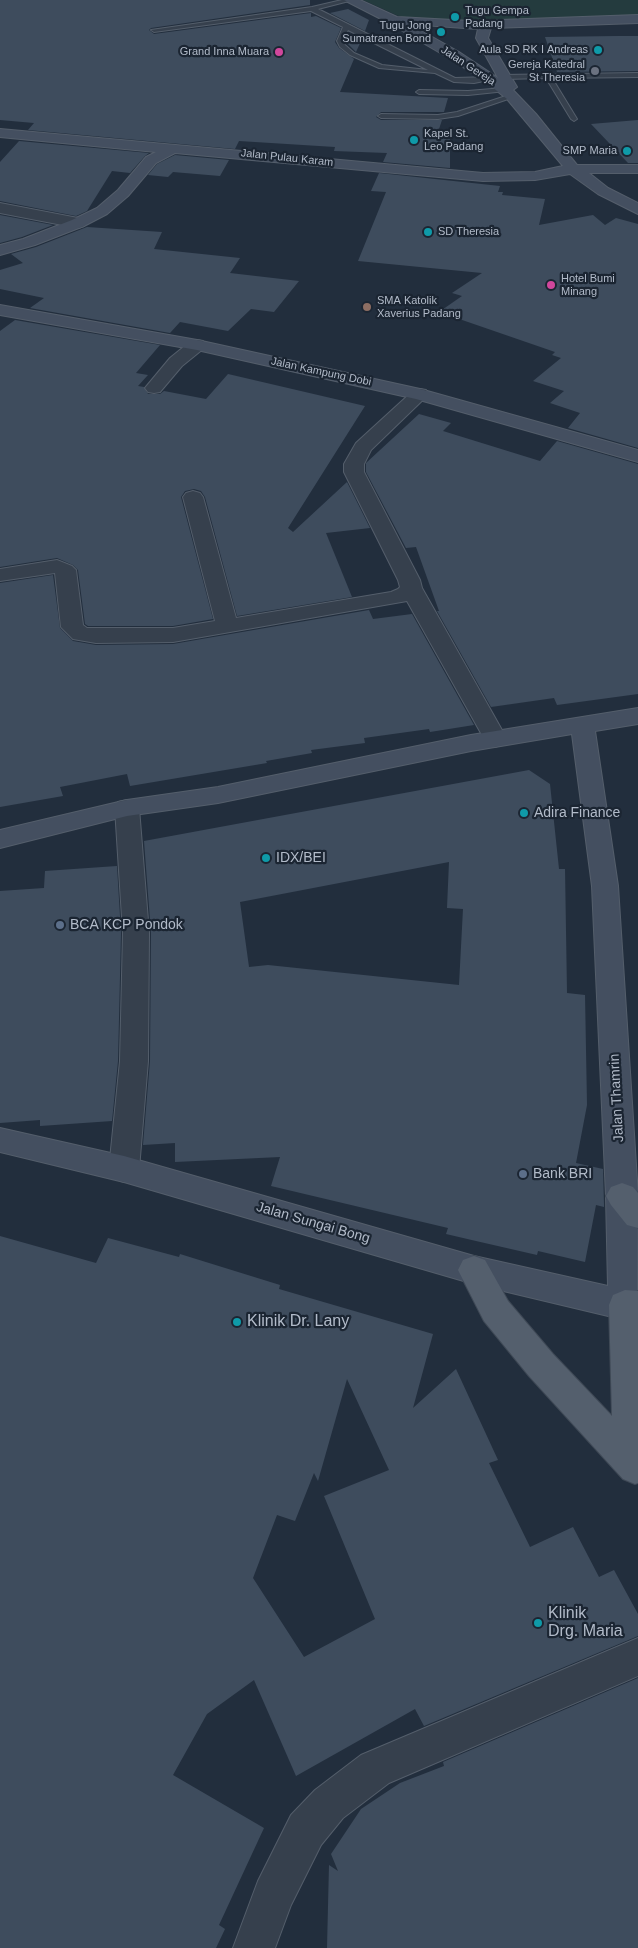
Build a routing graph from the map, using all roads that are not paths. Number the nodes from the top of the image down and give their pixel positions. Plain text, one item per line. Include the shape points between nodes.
1 (350, 0) edge
2 (312, 9) junction
3 (391, 19) junction
4 (638, 20) edge
5 (486, 24) junction
6 (347, 25) junction
7 (154, 30) dead end
8 (439, 72) junction
9 (548, 76) junction
10 (638, 76) edge
11 (503, 86) junction
12 (419, 92) dead end
13 (381, 116) dead end
14 (531, 117) junction
15 (574, 119) dead end
16 (0, 133) edge
17 (174, 148) junction
18 (573, 169) junction
19 (638, 169) edge
20 (0, 208) edge
21 (638, 209) edge
22 (78, 222) junction
23 (0, 250) edge
24 (0, 310) edge
25 (197, 345) junction
26 (154, 388) dead end
27 (420, 394) junction
28 (638, 456) edge
29 (193, 497) dead end
30 (0, 575) edge
31 (411, 588) junction
32 (227, 626) junction
33 (638, 716) edge
34 (582, 724) junction
35 (495, 739) junction
36 (127, 808) junction
37 (0, 839) edge
38 (0, 1140) edge
39 (124, 1169) junction
40 (630, 1206) edge
41 (474, 1270) junction
42 (632, 1306) edge
43 (634, 1466) edge
44 (638, 1657) edge
45 (254, 1948) edge

1 - 2 lane
1 - 3 street, Jalan Gereja
2 - 6 lane
2 - 7 lane
3 - 5 street
3 - 11 street, Jalan Gereja
4 - 5 street
5 - 11 street via 482,38
6 - 8 lane
6 - 8 lane via 340,41 352,54 381,67
8 - 11 lane via 454,80
9 - 10 lane
9 - 11 lane
9 - 15 lane
11 - 12 lane via 468,93
11 - 13 lane via 474,110 438,117
11 - 14 street, Jalan Gereja
11 - 14 street
14 - 18 street, Jalan Gereja
16 - 17 street, Jalan Pulau Karam
17 - 18 street, Jalan Pulau Karam via 483,176 535,176
17 - 22 street via 151,160 102,210
18 - 19 street, Jalan Pulau Karam
18 - 21 street, Jalan Gereja via 603,191
20 - 22 street
22 - 23 street
24 - 25 street, Jalan Kampung Dobi
25 - 26 street via 176,362
25 - 27 street, Jalan Kampung Dobi
27 - 28 street, Jalan Kampung Dobi
27 - 31 street via 362,447 354,464 354,472
29 - 32 street
30 - 32 street via 57,566 65,570 72,627 81,634 172,636
31 - 32 street via 396,598
31 - 35 street
33 - 34 street
34 - 35 street
34 - 40 street, Jalan Thamrin via 605,886
35 - 36 street via 218,795
36 - 37 street
36 - 39 street via 136,932 134,1061
38 - 39 street, Jalan Sungai Bong
39 - 41 street, Jalan Sungai Bong
40 - 42 street, Jalan Thamrin
41 - 42 street, Jalan Sungai Bong
41 - 43 main road via 496,1311
42 - 43 main road, Jalan Thamrin
44 - 45 street via 375,1769 330,1804 306,1830 273,1896

